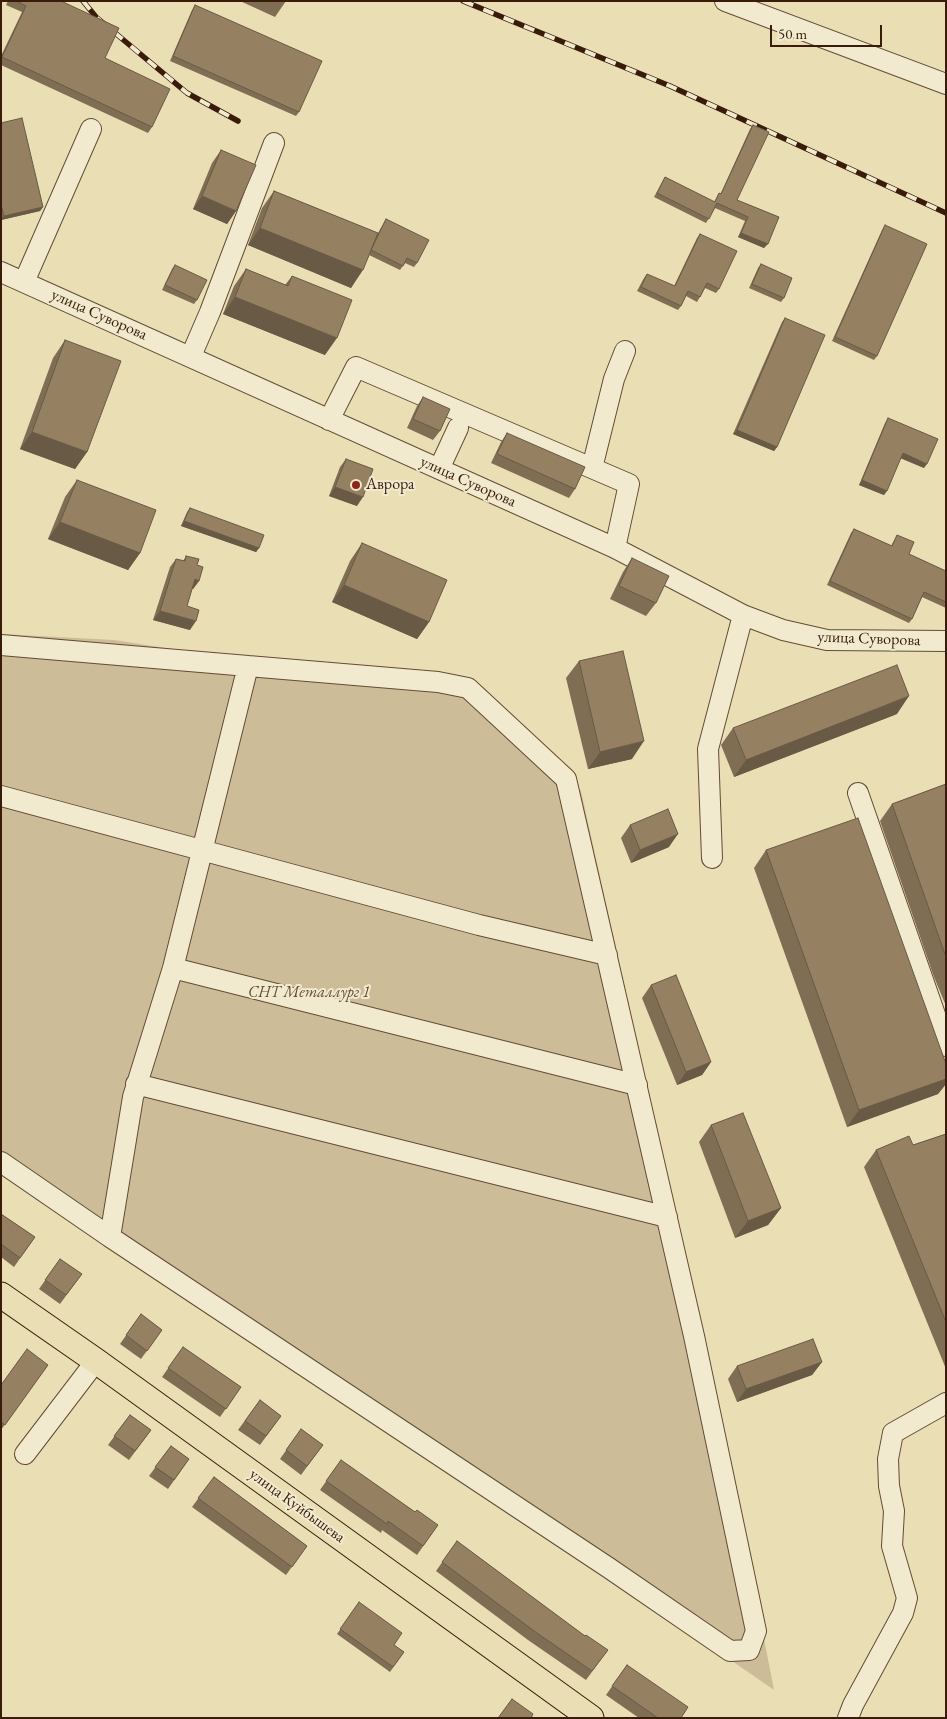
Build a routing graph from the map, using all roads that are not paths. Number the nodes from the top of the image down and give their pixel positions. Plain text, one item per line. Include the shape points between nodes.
1 (725, 1) edge
2 (946, 84) edge
3 (91, 129) dead end
4 (274, 143) dead end
5 (1, 272) edge
6 (24, 282) junction
7 (625, 351) dead end
8 (191, 356) junction
9 (329, 420) junction
10 (458, 428) dead end
11 (592, 468) junction
12 (440, 469) junction
13 (615, 548) junction
14 (743, 614) junction
15 (946, 641) edge
16 (1, 645) edge
17 (248, 666) junction
18 (858, 793) dead end
19 (1, 796) edge
20 (202, 850) junction
21 (712, 858) dead end
22 (606, 955) junction
23 (173, 968) junction
24 (946, 1046) edge
25 (136, 1084) junction
26 (636, 1085) junction
27 (1, 1162) edge
28 (667, 1217) junction
29 (110, 1237) junction
30 (1, 1295) edge
31 (96, 1361) junction
32 (946, 1403) edge
33 (25, 1454) dead end
34 (591, 1718) edge
35 (848, 1718) edge

1 - 2 street
3 - 6 street
4 - 8 street
5 - 6 street, улица Суворова
6 - 8 street, улица Суворова
7 - 11 street via 614,379
8 - 9 street, улица Суворова
9 - 11 street via 356,367
9 - 12 street, улица Суворова
10 - 12 street
11 - 13 street via 629,484
12 - 13 street, улица Суворова
13 - 14 street, улица Суворова
14 - 15 street, улица Суворова via 784,630 827,640
14 - 21 street via 708,749
16 - 17 street
17 - 20 street
17 - 22 street via 438,682 468,688 566,779
18 - 24 street
19 - 20 street
20 - 22 street via 479,926
20 - 23 street
22 - 26 street
23 - 25 street
23 - 26 street
25 - 28 street
25 - 29 street
26 - 28 street
27 - 29 street
28 - 29 street via 756,1631 749,1650 730,1651
30 - 31 main road, улица Куйбышева
31 - 33 street
31 - 34 main road, улица Куйбышева
32 - 35 street via 893,1433 888,1459 888,1486 894,1511 892,1546 907,1598 903,1613

